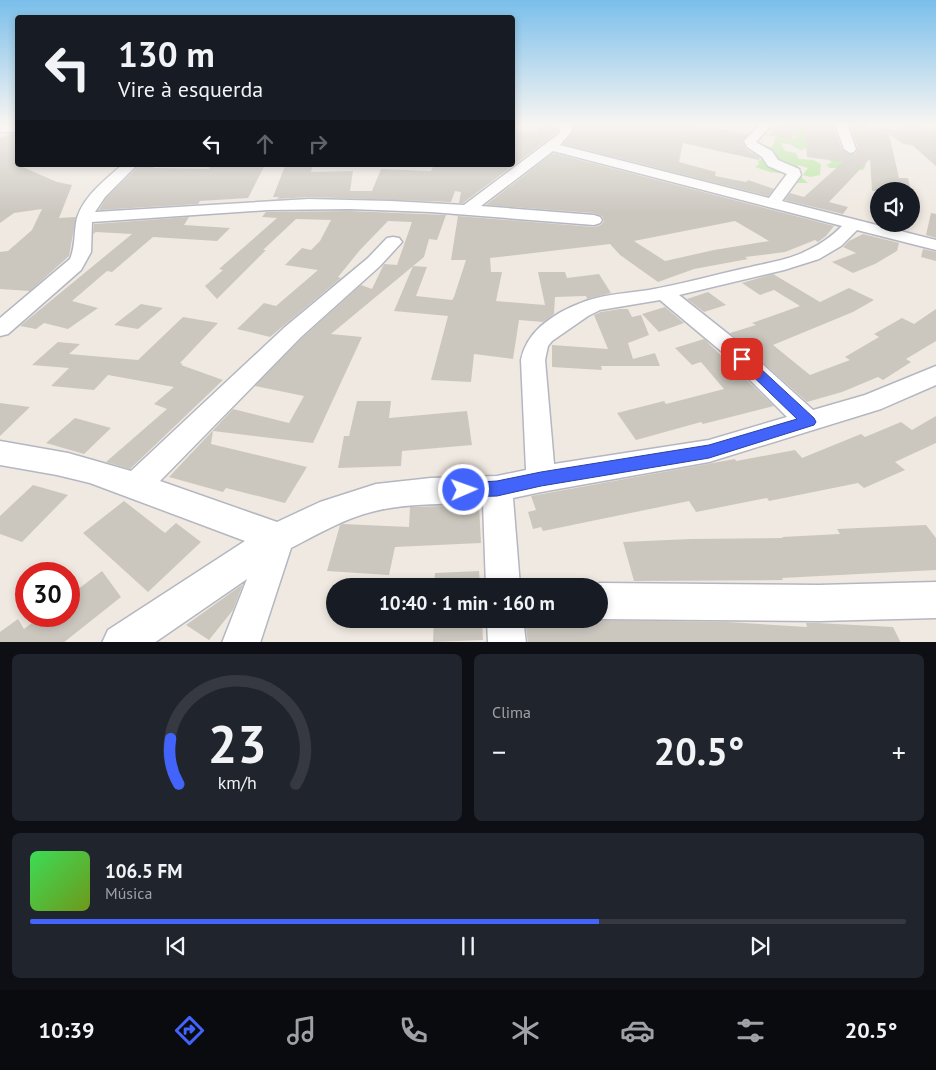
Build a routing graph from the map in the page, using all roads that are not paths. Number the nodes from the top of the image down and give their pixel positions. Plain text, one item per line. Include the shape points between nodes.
1 (542, 154) edge
2 (579, 154) edge
3 (768, 154) edge
4 (128, 167) edge
5 (773, 203) junction
6 (468, 210) junction
7 (86, 217) junction
8 (594, 220) dead end
9 (855, 223) junction
10 (393, 242) dead end
11 (936, 246) edge
12 (664, 293) junction
13 (0, 329) edge
14 (936, 375) edge
15 (809, 422) junction
16 (0, 453) edge
17 (541, 479) junction
18 (136, 486) junction
19 (497, 488) junction
20 (278, 538) junction
21 (503, 578) edge
22 (936, 600) edge
23 (608, 601) edge
24 (506, 628) edge
25 (121, 642) edge
26 (241, 642) edge
27 (507, 642) edge

1 - 6 street
2 - 5 street
3 - 5 street via 773,163 794,172
4 - 7 street via 90,206
5 - 9 street
6 - 7 street via 391,205 268,205
6 - 8 street
7 - 13 street via 82,256
9 - 11 street
9 - 12 street via 835,242 813,255 738,277
10 - 18 street via 368,268 293,332
12 - 15 street via 729,346
12 - 17 street via 583,309 540,341 534,350
14 - 15 street via 872,402
15 - 17 street via 709,451
16 - 18 street via 89,470
17 - 19 street
18 - 20 street
19 - 20 street via 376,497 331,512
19 - 21 street
20 - 25 street
20 - 26 street
22 - 23 street via 819,603
24 - 27 street

